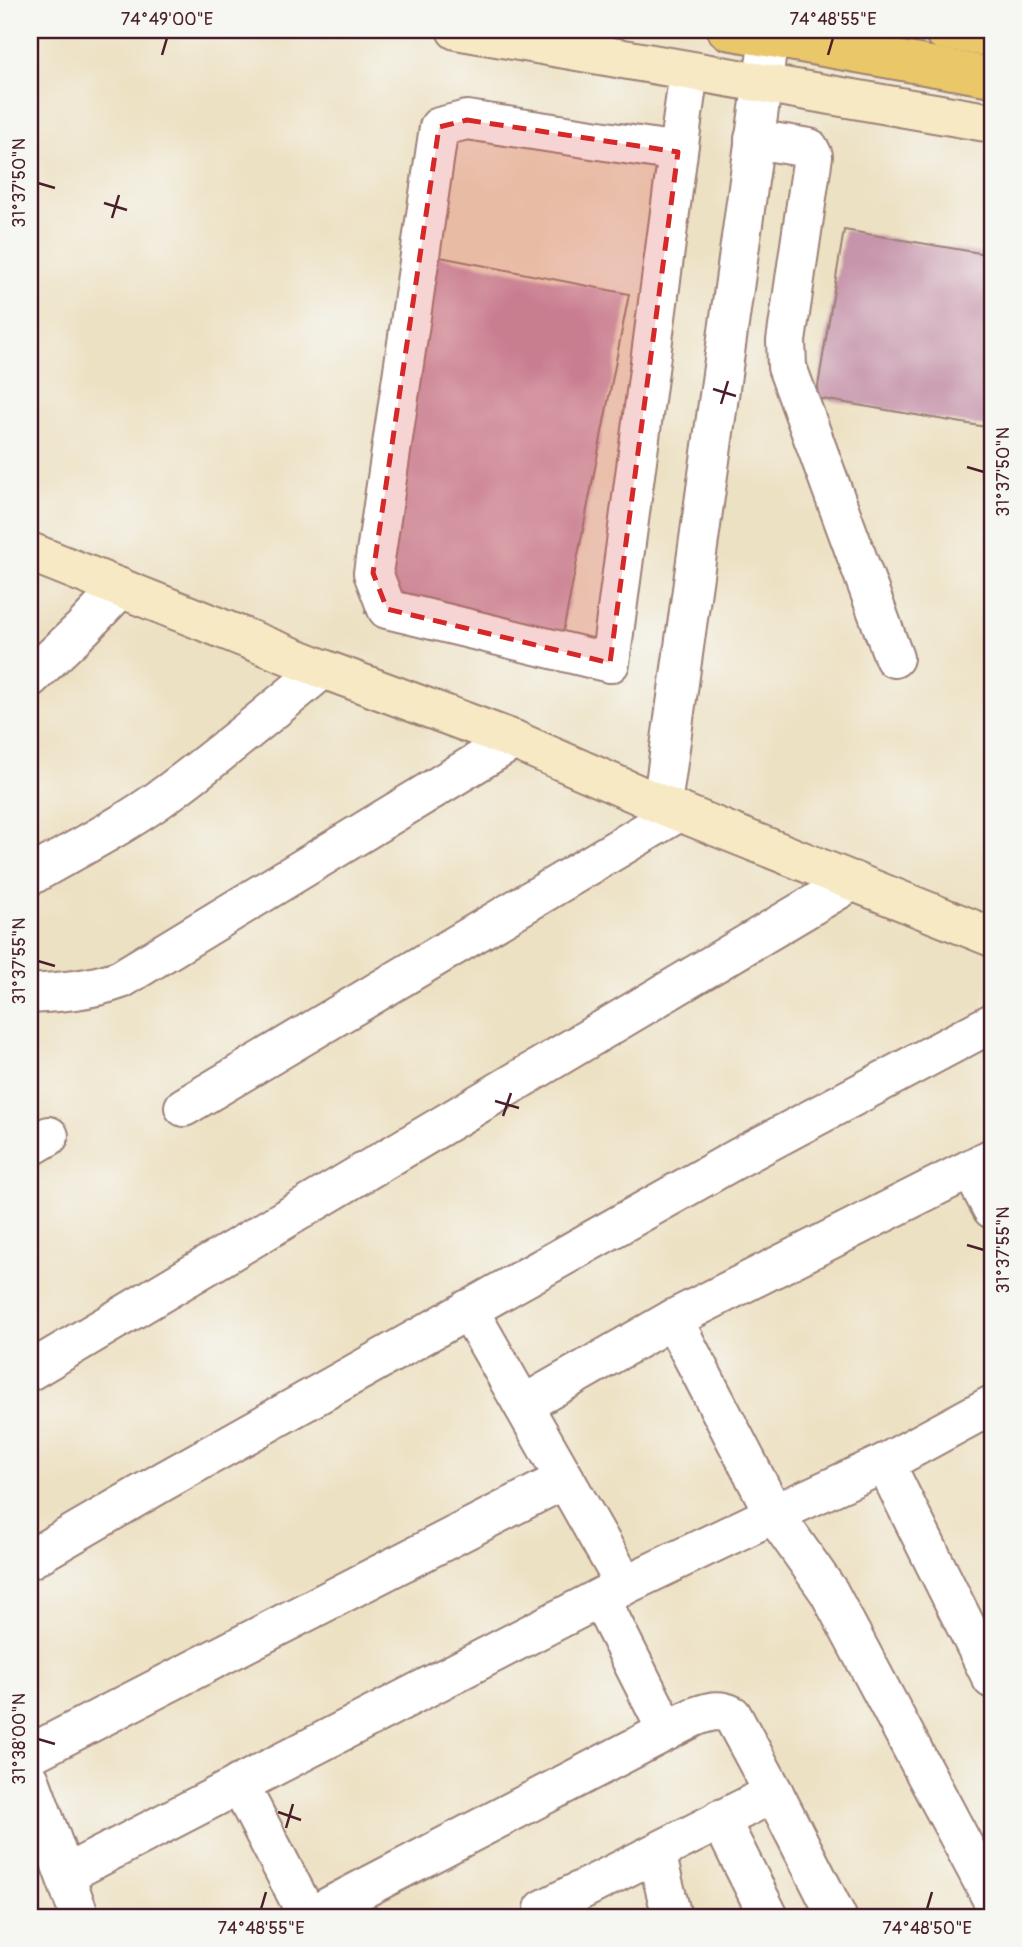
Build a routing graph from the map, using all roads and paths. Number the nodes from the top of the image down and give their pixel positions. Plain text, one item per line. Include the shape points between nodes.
1 (457, 30) edge
2 (727, 30) edge
3 (943, 30) edge
4 (769, 37) junction
5 (992, 38) edge
6 (689, 71) junction
7 (992, 77) edge
8 (762, 84) junction
9 (992, 123) edge
10 (754, 139) junction
11 (678, 152) junction
12 (729, 317) junction
13 (788, 327) junction
14 (30, 552) edge
15 (121, 588) junction
16 (894, 657) dead end
17 (323, 669) junction
18 (30, 678) edge
19 (514, 740) junction
20 (671, 808) junction
21 (30, 876) edge
22 (853, 881) junction
23 (992, 937) edge
24 (30, 994) edge
25 (992, 1023) edge
26 (184, 1107) dead end
27 (981, 1164) edge
28 (992, 1209) edge
29 (468, 1310) junction
30 (673, 1319) junction
31 (30, 1371) edge
32 (523, 1405) junction
33 (992, 1405) edge
34 (885, 1463) junction
35 (565, 1479) junction
36 (774, 1514) junction
37 (30, 1559) edge
38 (612, 1591) junction
39 (992, 1679) edge
40 (667, 1731) junction
41 (30, 1754) edge
42 (30, 1780) edge
43 (239, 1784) junction
44 (774, 1793) junction
45 (720, 1819) junction
46 (656, 1853) junction
47 (66, 1874) junction
48 (992, 1899) edge
49 (540, 1914) edge
50 (80, 1917) edge
51 (309, 1917) edge
52 (672, 1917) edge
53 (769, 1917) edge
54 (837, 1917) edge

1 - 6 street
2 - 4 main road
3 - 5 main road
4 - 7 main road
4 - 8 street
6 - 8 street
6 - 11 street
8 - 9 street
8 - 10 street
10 - 12 street
10 - 13 street via 810,148 813,156
11 - 11 street via 610,663 387,609 373,573 439,127 467,120
12 - 13 street
12 - 20 street
13 - 16 street via 787,367
14 - 15 street
15 - 17 street
15 - 18 street
17 - 19 street
17 - 21 street via 166,794
19 - 20 street
19 - 24 street via 121,979 103,986
20 - 22 street
20 - 26 street
22 - 23 street
22 - 31 street
25 - 29 street via 737,1158
27 - 28 street
27 - 30 street
29 - 32 street
29 - 37 street
30 - 32 street
30 - 36 street
32 - 35 street
33 - 34 street
34 - 36 street
34 - 39 street
35 - 38 street
35 - 41 street
36 - 38 street
36 - 48 street via 829,1592
38 - 40 street
38 - 43 street
40 - 44 street via 712,1711 732,1715
40 - 51 street
42 - 47 street
43 - 47 street
43 - 51 street
44 - 45 street
44 - 54 street
45 - 46 street
45 - 53 street
46 - 49 street
46 - 52 street
47 - 50 street

